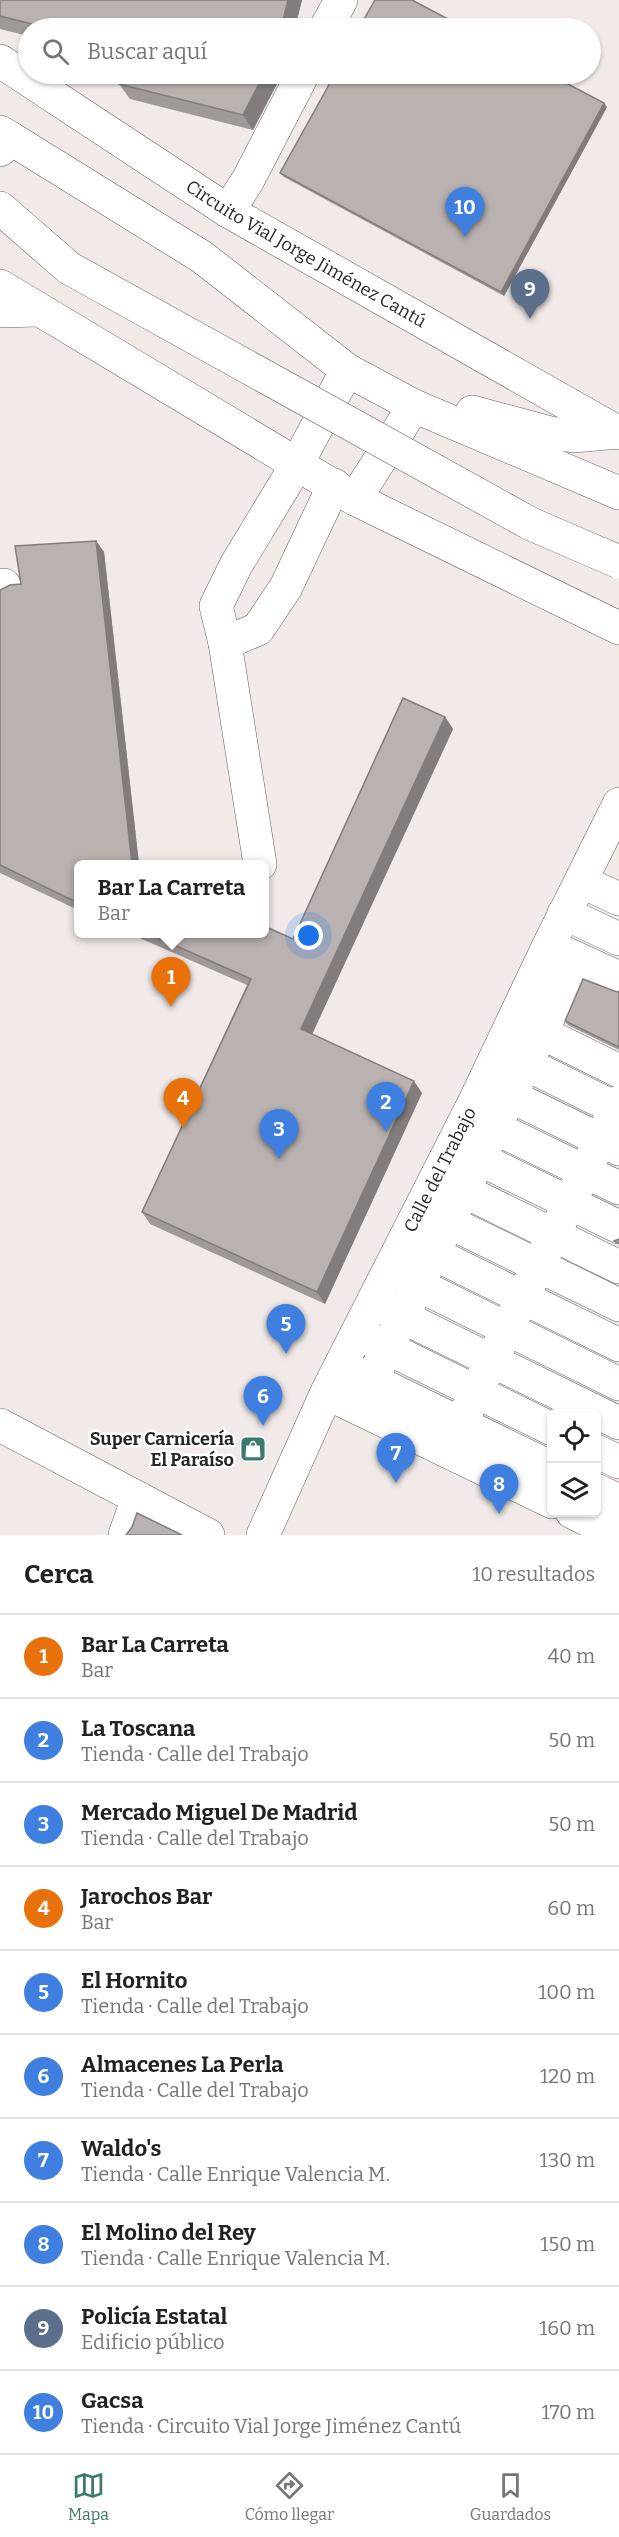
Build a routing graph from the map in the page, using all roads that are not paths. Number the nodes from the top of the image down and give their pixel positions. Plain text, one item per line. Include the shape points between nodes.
1 (341, 0) edge
2 (331, 18) edge
3 (0, 61) edge
4 (18, 73) edge
5 (35, 84) edge
6 (298, 84) edge
7 (3, 140) edge
8 (0, 208) edge
9 (228, 211) junction
10 (0, 223) edge
11 (69, 268) junction
12 (0, 286) edge
13 (38, 310) junction
14 (0, 311) edge
15 (347, 370) junction
16 (414, 406) junction
17 (619, 433) edge
18 (296, 466) junction
19 (345, 492) junction
20 (619, 493) edge
21 (619, 562) edge
22 (619, 628) edge
23 (225, 643) junction
24 (617, 813) edge
25 (608, 854) edge
26 (259, 860) edge
27 (581, 881) junction
28 (619, 899) edge
29 (564, 913) junction
30 (619, 939) edge
31 (549, 945) junction
32 (577, 959) junction
33 (619, 978) edge
34 (514, 1019) junction
35 (512, 1057) junction
36 (619, 1071) edge
37 (496, 1089) junction
38 (618, 1107) edge
39 (481, 1121) junction
40 (610, 1144) edge
41 (466, 1152) junction
42 (585, 1171) junction
43 (619, 1188) edge
44 (464, 1191) junction
45 (569, 1203) junction
46 (420, 1208) junction
47 (449, 1222) junction
48 (619, 1227) edge
49 (554, 1234) junction
50 (404, 1239) junction
51 (434, 1254) junction
52 (538, 1266) junction
53 (619, 1266) edge
54 (388, 1271) junction
55 (418, 1285) junction
56 (523, 1298) junction
57 (373, 1302) junction
58 (619, 1305) edge
59 (403, 1317) junction
60 (507, 1329) junction
61 (357, 1333) junction
62 (619, 1345) edge
63 (387, 1348) junction
64 (491, 1361) junction
65 (615, 1371) edge
66 (334, 1379) junction
67 (476, 1392) junction
68 (365, 1394) junction
69 (588, 1409) edge
70 (601, 1412) edge
71 (0, 1425) edge
72 (547, 1427) edge
73 (453, 1437) junction
74 (601, 1453) edge
75 (619, 1462) edge
76 (547, 1466) edge
77 (601, 1492) edge
78 (547, 1496) edge
79 (138, 1498) junction
80 (619, 1501) edge
81 (585, 1517) edge
82 (125, 1535) edge
83 (208, 1535) edge
84 (263, 1535) edge
85 (618, 1535) edge

1 - 2 street
3 - 4 street, Circuito Vial Jorge Jiménez Cantú
5 - 9 street, Circuito Vial Jorge Jiménez Cantú
6 - 9 street
7 - 15 street via 202,257
8 - 11 street
9 - 17 street, Circuito Vial Jorge Jiménez Cantú
10 - 11 street
11 - 21 street, bridge via 531,524
12 - 13 street
13 - 14 street
13 - 18 street
15 - 16 street
15 - 18 street
16 - 17 street via 451,406 550,433
16 - 19 street
16 - 20 street
18 - 19 street
18 - 23 street via 216,606
19 - 22 street
19 - 23 street via 258,629
23 - 26 street
24 - 25 street, Calle del Trabajo
25 - 27 street, Calle del Trabajo
27 - 28 street
27 - 29 street, Calle del Trabajo
29 - 30 street
29 - 31 street, Calle del Trabajo
31 - 32 street
31 - 34 street, Calle del Trabajo
32 - 33 street
32 - 35 street
34 - 35 street, Calle del Trabajo
34 - 36 street
35 - 37 street, Calle del Trabajo
35 - 38 street
37 - 39 street, Calle del Trabajo
37 - 40 street
38 - 40 street
39 - 41 street, Calle del Trabajo
39 - 42 street
40 - 42 street
41 - 44 street
41 - 45 street
41 - 46 street, Calle del Trabajo
42 - 43 street
42 - 45 street
44 - 47 street
44 - 49 street
45 - 48 street
45 - 49 street
46 - 47 street
46 - 50 street, Calle del Trabajo
47 - 51 street
47 - 52 street
49 - 52 street
49 - 53 street
50 - 51 street
50 - 54 street, Calle del Trabajo
51 - 55 street
51 - 56 street
52 - 56 street
52 - 58 street
54 - 55 street
54 - 57 street, Calle del Trabajo
55 - 59 street
55 - 60 street
56 - 60 street
56 - 62 street
57 - 59 street
57 - 61 street, Calle del Trabajo
59 - 63 street
59 - 64 street
60 - 64 street
60 - 65 street
61 - 63 street
61 - 66 street, Calle del Trabajo
63 - 67 street
63 - 68 street
64 - 67 street
64 - 69 street
65 - 70 street
66 - 68 street
66 - 84 street, Calle del Trabajo
67 - 72 street
67 - 73 street
68 - 73 street
71 - 79 street
73 - 76 street
73 - 78 street
74 - 75 street
77 - 80 street
79 - 82 street
79 - 83 street
81 - 85 street

